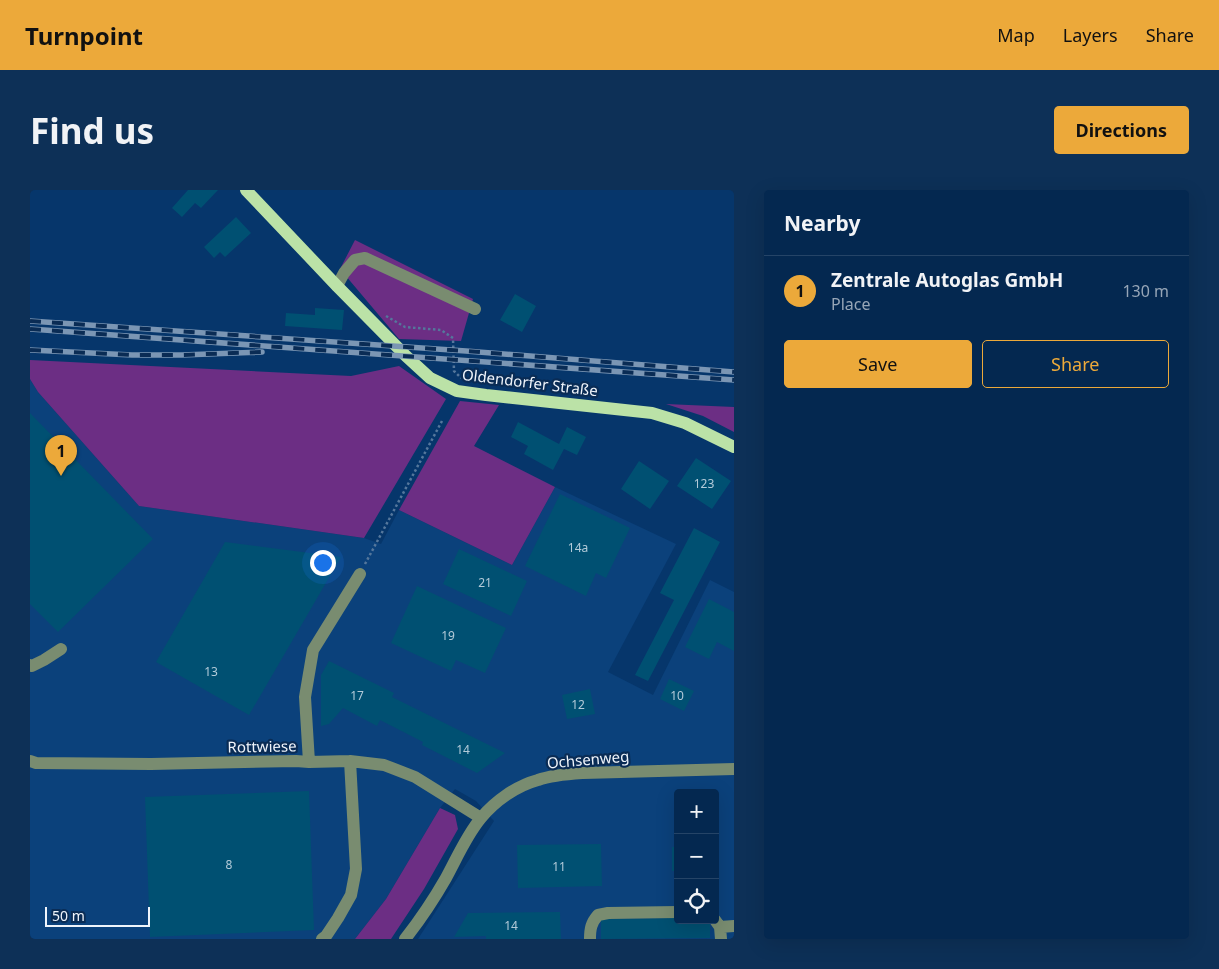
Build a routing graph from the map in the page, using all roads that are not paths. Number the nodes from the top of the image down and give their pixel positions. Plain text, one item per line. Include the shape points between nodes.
1 (246, 190) edge
2 (337, 286) junction
3 (475, 309) dead end
4 (734, 446) edge
5 (360, 574) road end
6 (61, 649) dead end
7 (30, 665) edge
8 (30, 761) edge
9 (350, 761) junction
10 (309, 762) junction
11 (734, 769) edge
12 (481, 818) junction
13 (674, 912) edge
14 (734, 926) edge
15 (719, 929) edge
16 (322, 939) edge
17 (405, 939) edge
18 (590, 939) edge

1 - 2 main road, Oldendorfer Straße
2 - 3 street via 355,260 365,258
2 - 4 main road, Oldendorfer Straße via 430,378 457,391 652,413 685,423
5 - 10 street via 313,650 305,697
6 - 7 street
8 - 10 street, Rottwiese via 151,764
9 - 10 street, Rottwiese
9 - 12 street, Rottwiese via 384,765 415,777
9 - 16 street via 356,869 351,895
11 - 12 street, Ochsenweg via 561,775 522,786 505,796
12 - 17 street, Ochsenweg
13 - 18 street via 598,915 590,929
14 - 15 street

